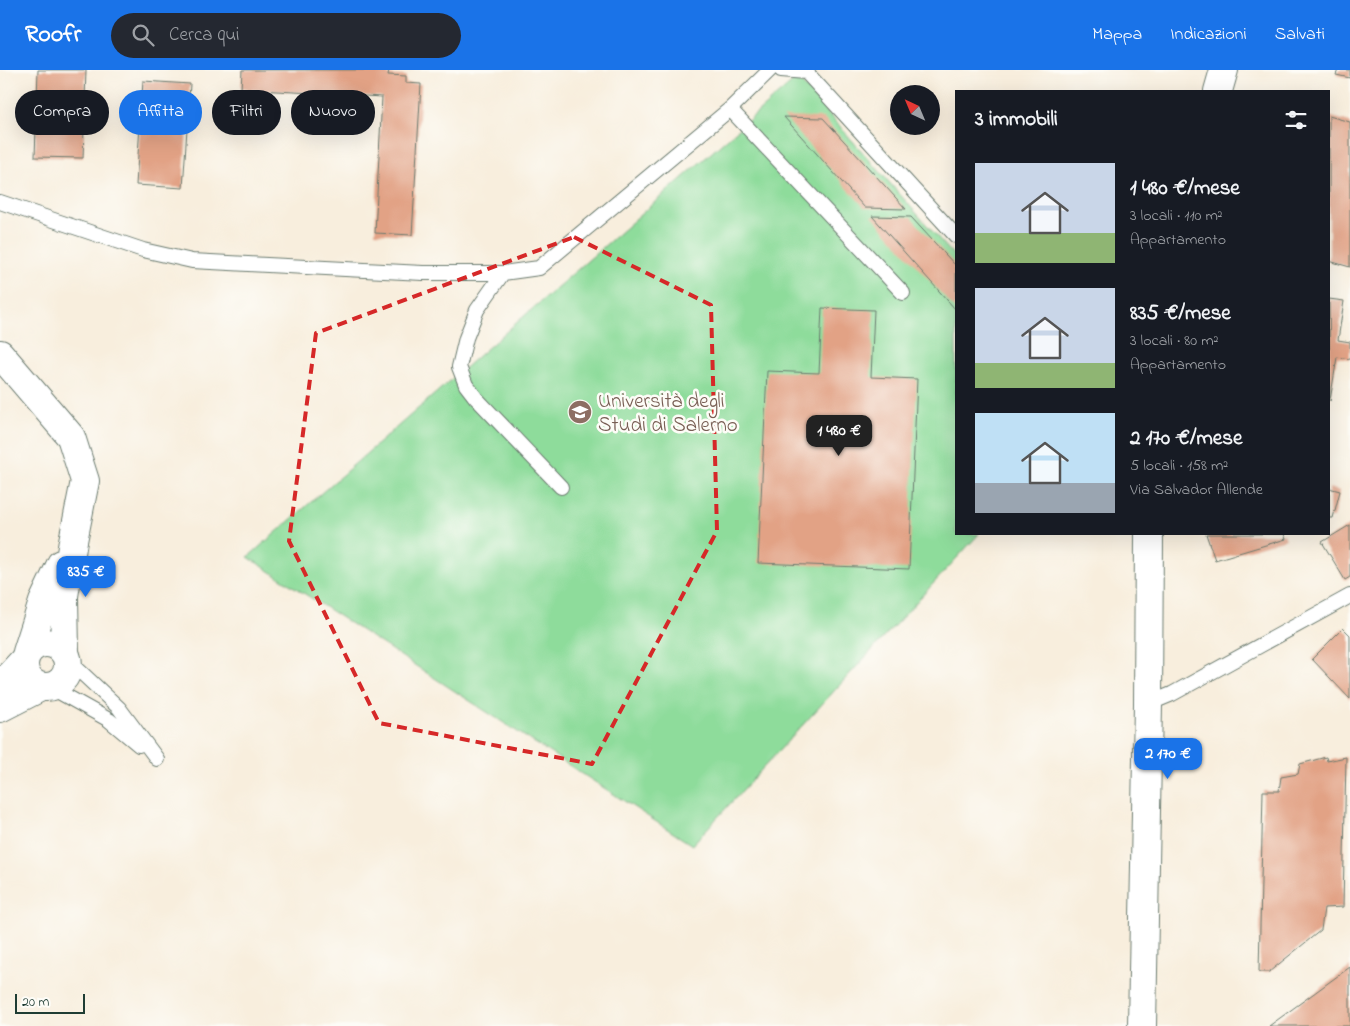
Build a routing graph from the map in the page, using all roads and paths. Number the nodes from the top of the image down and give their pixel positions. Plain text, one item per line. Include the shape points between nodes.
1 (770, 70) edge
2 (781, 70) edge
3 (1224, 70) edge
4 (1218, 90) edge
5 (730, 109) junction
6 (0, 202) edge
7 (955, 235) edge
8 (503, 273) junction
9 (903, 293) dead end
10 (0, 354) edge
11 (561, 487) dead end
12 (1149, 535) edge
13 (73, 540) junction
14 (1350, 596) edge
15 (25, 656) junction
16 (66, 656) junction
17 (0, 686) edge
18 (46, 687) junction
19 (1148, 704) junction
20 (0, 708) edge
21 (1142, 1026) edge

1 - 5 lane
2 - 7 lane via 806,72
3 - 4 street
5 - 8 lane via 539,268
5 - 9 lane
6 - 8 lane via 143,250 192,261 423,274
8 - 11 lane via 477,310 459,367 466,385 476,398
10 - 13 street via 71,437 86,481
12 - 19 street
13 - 15 street via 43,602
13 - 16 street via 64,596
14 - 19 lane
15 - 16 street via 34,646 51,642 59,646
15 - 17 street
15 - 18 street via 27,677 33,683
16 - 18 street via 68,669 64,677 58,684
16 - 18 lane via 119,708 157,760 109,720
18 - 20 street
19 - 21 street

